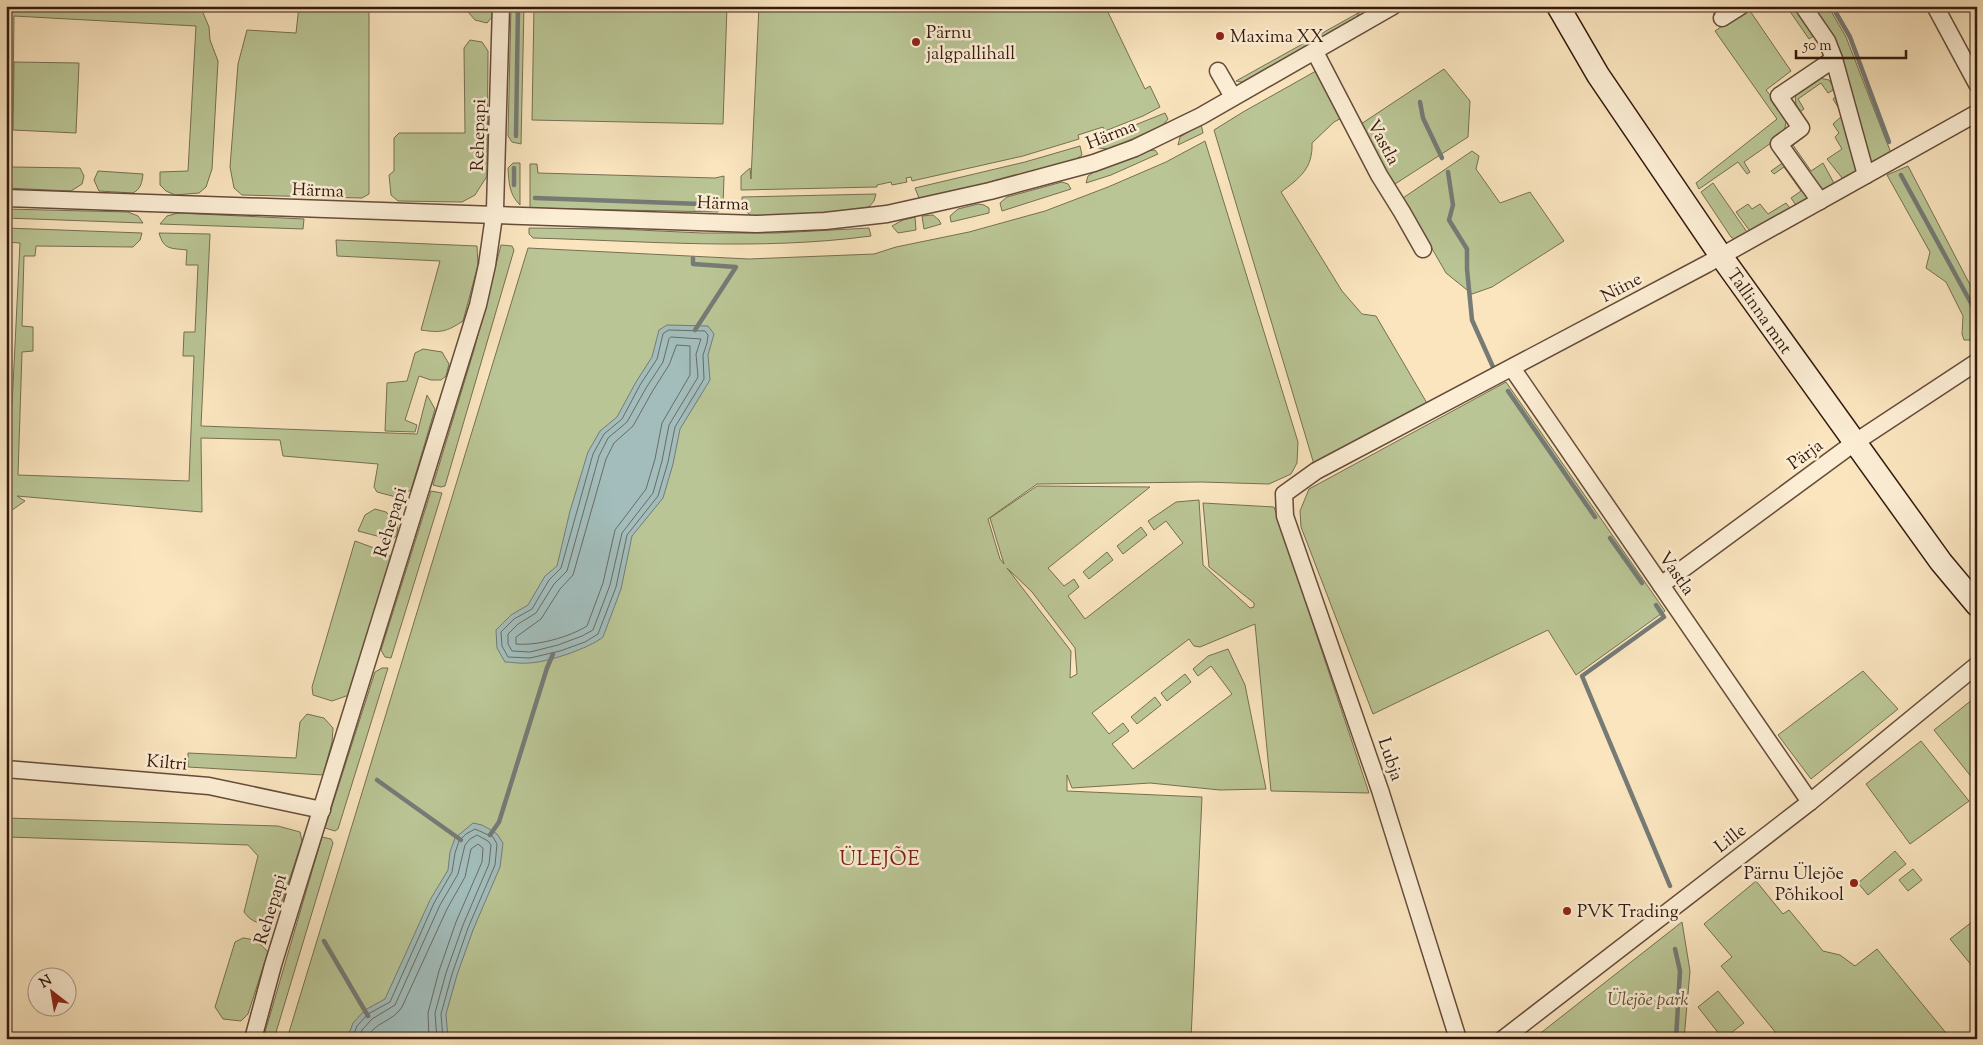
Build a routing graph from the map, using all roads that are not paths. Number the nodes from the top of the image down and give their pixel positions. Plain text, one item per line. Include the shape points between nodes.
1 (501, 6) edge
2 (1558, 6) edge
3 (1741, 6) edge
4 (1803, 6) edge
5 (1935, 6) edge
6 (1382, 9) edge
7 (1722, 18) dead end
8 (1315, 52) junction
9 (1834, 59) junction
10 (1218, 71) dead end
11 (1977, 84) edge
12 (1233, 97) junction
13 (1977, 113) edge
14 (1866, 175) junction
15 (6, 198) edge
16 (1820, 201) junction
17 (494, 215) junction
18 (1423, 249) dead end
19 (1721, 256) junction
20 (1977, 362) edge
21 (1512, 368) junction
22 (1854, 443) junction
23 (1284, 494) joint
24 (1661, 585) junction
25 (1977, 605) edge
26 (1977, 665) edge
27 (6, 769) edge
28 (1810, 802) junction
29 (322, 810) junction
30 (253, 1039) edge
31 (1458, 1039) edge
32 (1503, 1039) edge

1 - 17 street, Rehepapi
2 - 19 main road, Tallinna mnt via 1598,75
3 - 7 street
4 - 9 street via 1827,41
5 - 11 street
6 - 8 street, Härma
8 - 12 street, Härma
8 - 18 street, Vastla via 1379,175
9 - 14 street
9 - 16 street via 1779,96 1801,128 1779,144
10 - 12 street
12 - 17 street, Härma via 1135,148 1094,163 990,192 886,214 756,224
13 - 14 street, Niine
14 - 16 street, Niine
15 - 17 street, Härma
16 - 19 street, Niine
17 - 29 street, Rehepapi via 487,265 475,314
19 - 21 street, Niine
19 - 22 main road, Tallinna mnt
20 - 22 street, Pärja
21 - 23 street, Niine via 1316,471
21 - 24 street, Vastla
22 - 24 street, Pärja
22 - 25 main road, Tallinna mnt via 1941,562
23 - 31 street, Lubja via 1285,516 1380,790
24 - 28 street, Vastla
26 - 28 street, Lille
27 - 29 street, Kiltri via 209,786
28 - 32 street, Lille
29 - 30 street, Rehepapi

